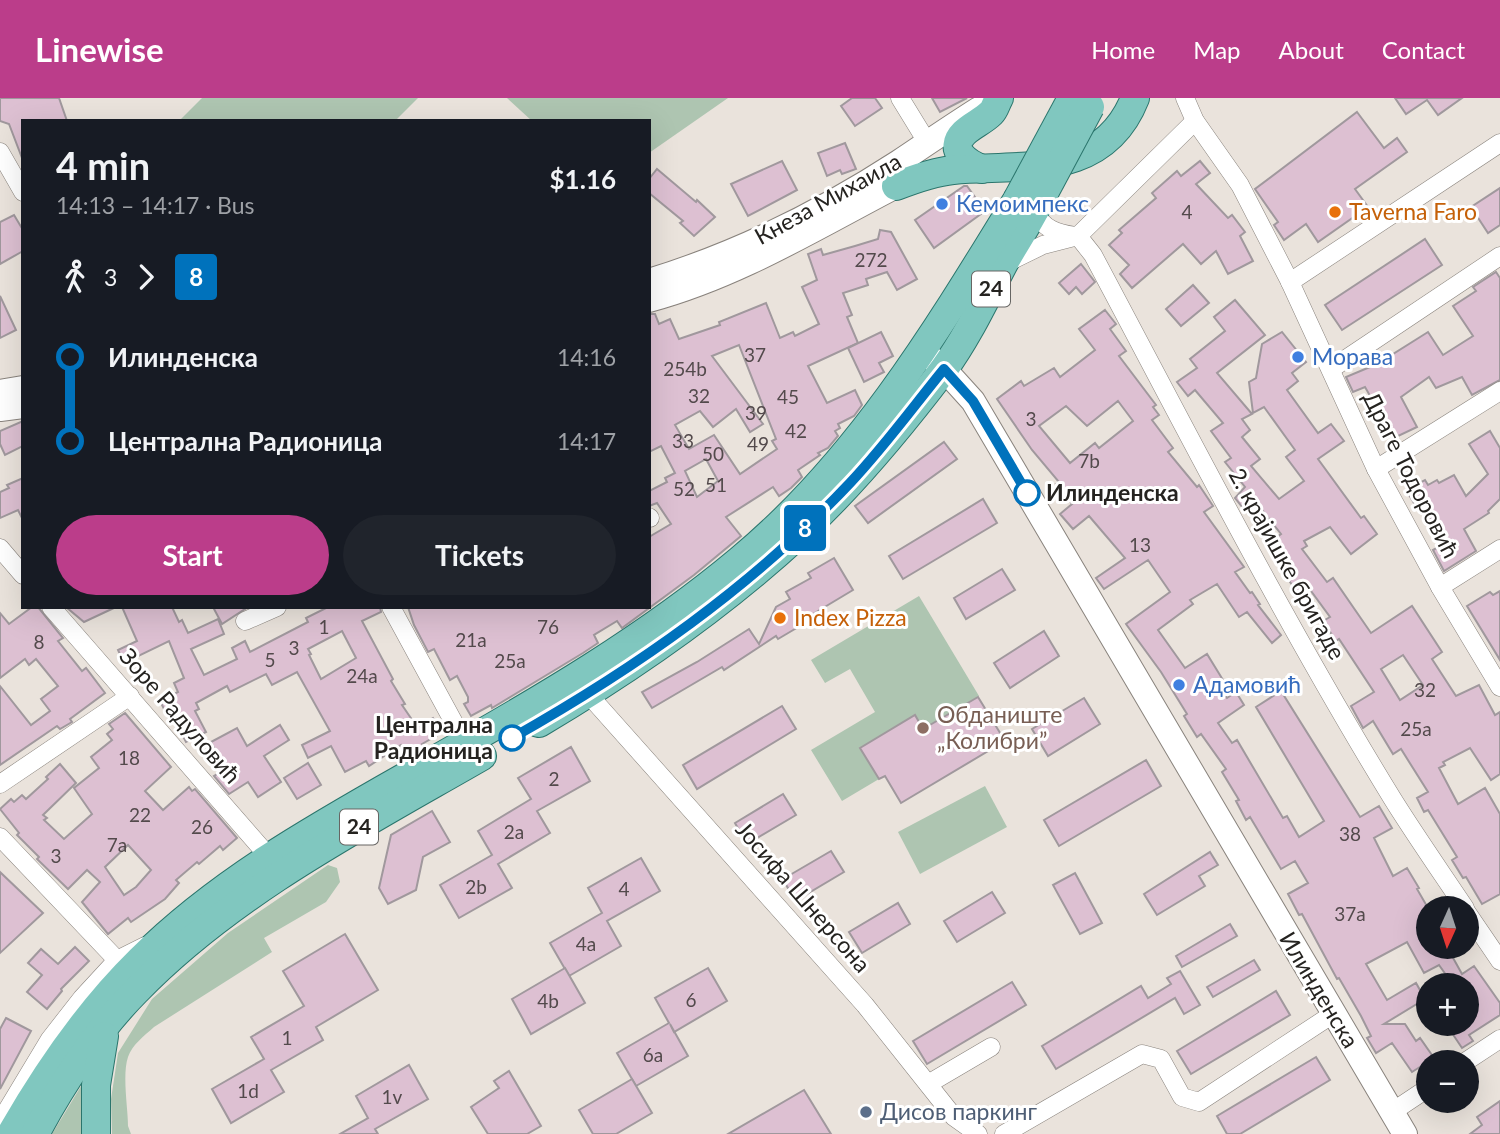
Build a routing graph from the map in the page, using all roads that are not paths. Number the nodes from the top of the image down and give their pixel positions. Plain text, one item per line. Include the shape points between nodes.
1 (900, 98) edge
2 (998, 98) edge
3 (1135, 98) edge
4 (1185, 98) edge
5 (1086, 101) edge
6 (1195, 121) junction
7 (927, 142) junction
8 (1500, 143) edge
9 (0, 152) edge
10 (982, 169) junction
11 (896, 186) junction
12 (21, 189) edge
13 (1029, 206) junction
14 (1078, 236) junction
15 (1500, 256) edge
16 (1004, 264) junction
17 (651, 280) edge
18 (1290, 282) junction
19 (651, 299) edge
20 (922, 351) junction
21 (944, 369) junction
22 (1331, 369) junction
23 (21, 388) edge
24 (1500, 391) edge
25 (0, 392) edge
26 (21, 406) edge
27 (0, 409) edge
28 (1376, 469) junction
29 (1500, 549) edge
30 (3, 558) edge
31 (21, 573) edge
32 (1440, 587) junction
33 (53, 609) edge
34 (273, 609) edge
35 (392, 609) edge
36 (246, 621) dead end
37 (1500, 687) edge
38 (588, 694) junction
39 (130, 696) junction
40 (465, 743) junction
41 (0, 784) edge
42 (0, 837) edge
43 (270, 858) junction
44 (1457, 896) edge
45 (1479, 929) edge
46 (170, 933) junction
47 (117, 960) junction
48 (1500, 961) edge
49 (1333, 1014) junction
50 (107, 1024) junction
51 (1500, 1039) edge
52 (991, 1047) dead end
53 (1479, 1053) edge
54 (928, 1084) junction
55 (1416, 1096) edge
56 (1392, 1112) junction
57 (0, 1122) edge
58 (11, 1134) edge
59 (35, 1134) edge
60 (96, 1134) edge
61 (978, 1134) edge
62 (1004, 1134) edge
63 (1405, 1134) edge

1 - 7 street
2 - 7 street, Кнеза Михаила
2 - 10 main road via 991,113 964,133 957,147 970,165
3 - 10 main road via 1120,125 1087,153 1051,164
4 - 6 street, Драге Тодоровић
5 - 13 main road, 24, bridge
6 - 14 street
6 - 18 street, Драге Тодоровић via 1240,185
7 - 11 street, Кнеза Михаила via 920,162
7 - 17 street, Кнеза Михаила via 771,234
8 - 18 street
9 - 12 street
10 - 11 main road via 929,174
11 - 19 street, Кнеза Михаила via 765,256
13 - 14 street via 1048,229
13 - 16 main road, 24
13 - 20 main road, 24
14 - 16 street
14 - 44 street, 2. крајишке бригаде via 1093,254 1329,691
15 - 22 street
16 - 21 main road, 24
18 - 22 street, Драге Тодоровић
20 - 21 street, Илинденска
20 - 40 main road, 24 via 832,472 741,559 630,642
21 - 38 main road, 24 via 877,453 803,531 705,614
21 - 49 street, Илинденска via 973,401
22 - 28 street, Драге Тодоровић
23 - 25 street
24 - 28 street
26 - 27 street
28 - 32 street, Драге Тодоровић
29 - 32 street
30 - 31 street
32 - 37 street, Драге Тодоровић
33 - 39 street, Зоре Радуловић
34 - 36 street
35 - 40 street
38 - 50 main road, 24 via 261,888 186,943
38 - 54 street, Јосифа Шнерсона via 769,894
39 - 41 street
39 - 43 street, Зоре Радуловић
40 - 43 main road, 24
42 - 47 street
43 - 46 main road, 24
45 - 48 street, 2. крајишке бригаде
46 - 47 street
46 - 58 main road, 24 via 86,1019
47 - 57 street via 50,1039
49 - 56 street, Илинденска
49 - 62 street via 1199,1102 1182,1097 1161,1059 1142,1054
50 - 59 main road, 24
50 - 60 main road via 96,1085
51 - 53 street
52 - 54 street
54 - 61 street, Јосифа Шнерсона via 954,1117
55 - 56 street
56 - 63 street, Илинденска

